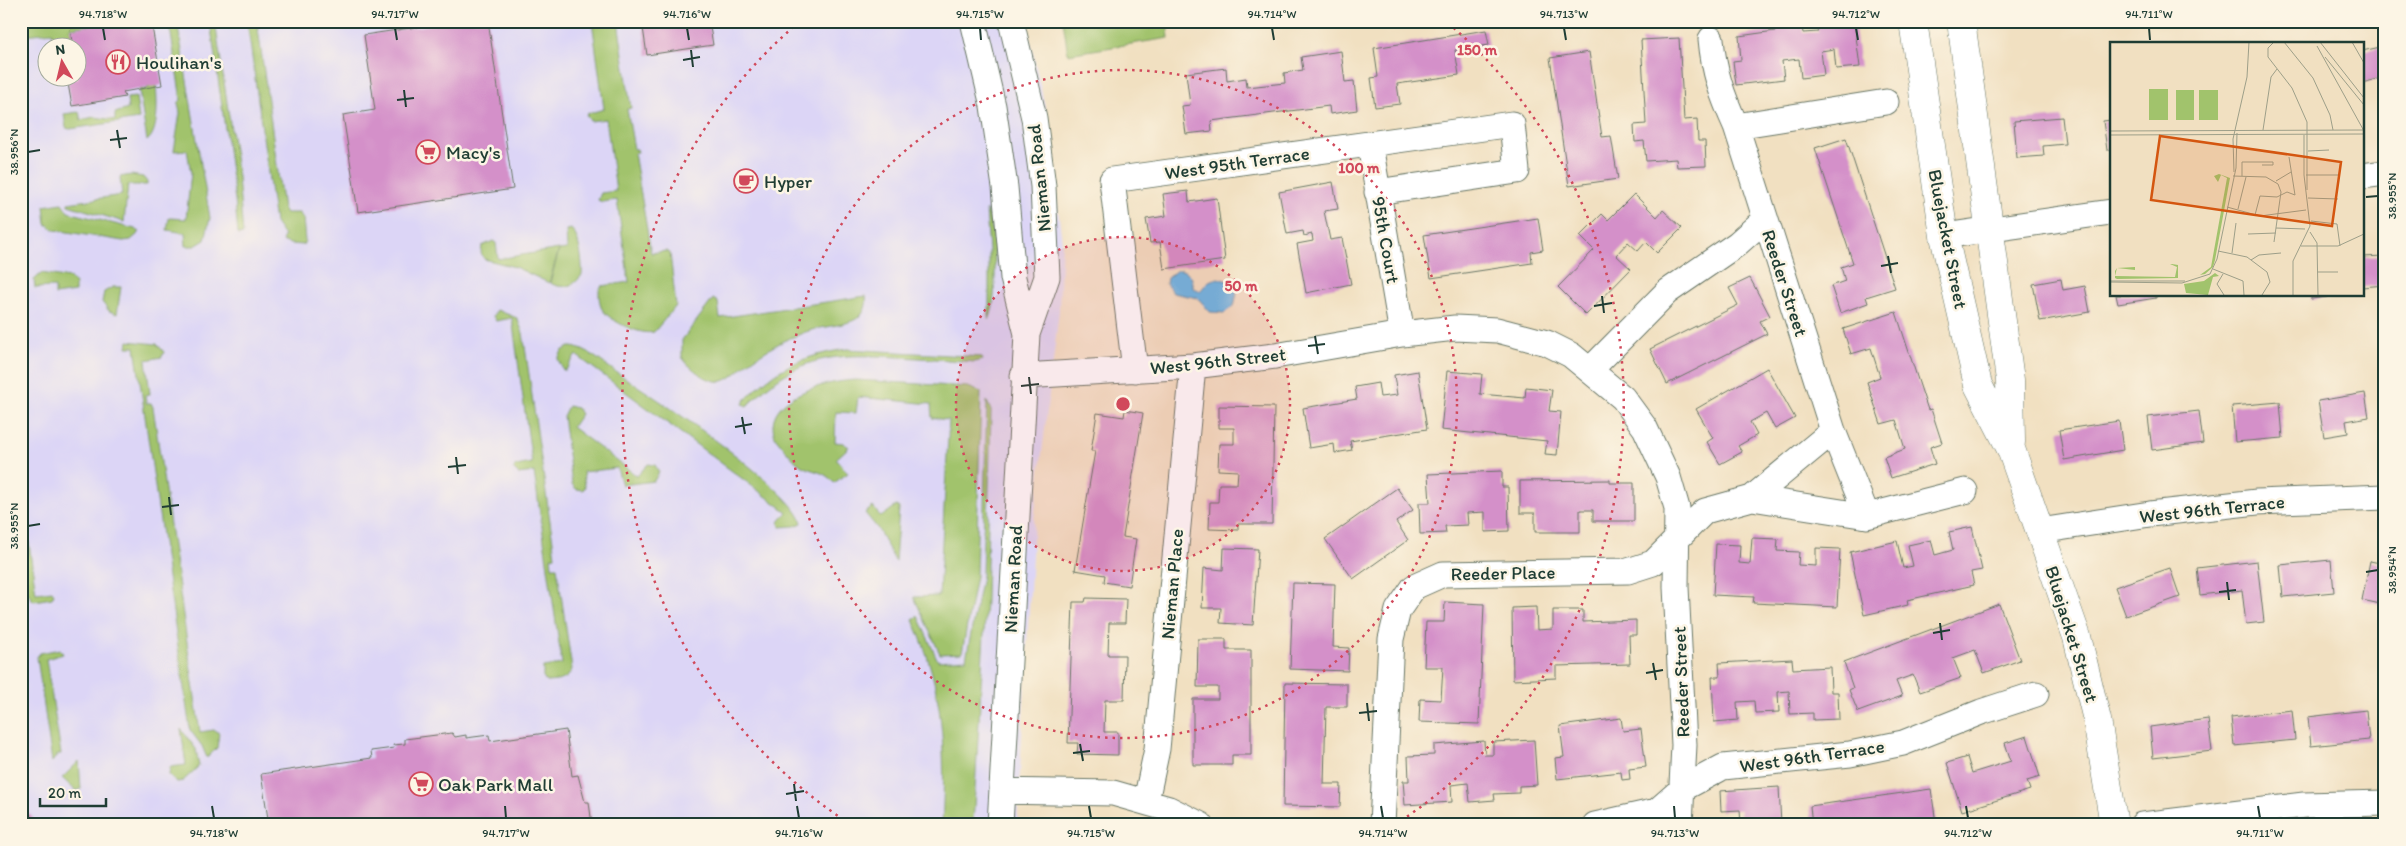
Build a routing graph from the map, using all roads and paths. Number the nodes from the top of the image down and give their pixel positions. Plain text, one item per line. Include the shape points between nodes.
1 (973, 21) edge
2 (1011, 21) edge
3 (1913, 21) edge
4 (1961, 21) edge
5 (1711, 39) dead end
6 (1886, 102) dead end
7 (1736, 126) junction
8 (1370, 146) junction
9 (2385, 174) edge
10 (2364, 176) edge
11 (1377, 192) junction
12 (2110, 212) edge
13 (1765, 220) junction
14 (1989, 230) junction
15 (1944, 236) junction
16 (1027, 334) junction
17 (1402, 334) junction
18 (1193, 366) junction
19 (1135, 370) junction
20 (1590, 370) junction
21 (1023, 376) junction
22 (1833, 431) junction
23 (2011, 449) junction
24 (1965, 491) dead end
25 (2385, 497) edge
26 (1752, 498) junction
27 (1867, 516) junction
28 (2040, 531) junction
29 (1676, 539) junction
30 (2036, 694) dead end
31 (1682, 789) junction
32 (1003, 791) junction
33 (1146, 801) junction
34 (2385, 803) edge
35 (1000, 825) edge
36 (1201, 825) edge
37 (1382, 825) edge
38 (1594, 825) edge
39 (1680, 825) edge
40 (2114, 825) edge
41 (2142, 825) edge

1 - 16 street, Nieman Road via 992,106 1005,187 1013,278
2 - 16 street, Nieman Road via 1034,118 1043,186 1047,276
3 - 15 street, Bluejacket Street
4 - 14 street, Bluejacket Street
5 - 7 street via 1715,73
6 - 7 street
7 - 13 street
8 - 11 street, 95th Court
8 - 11 street, West 95th Terrace via 1512,124 1517,171
8 - 19 street, West 95th Terrace via 1112,180
9 - 10 street
11 - 17 street, 95th Court
12 - 14 street
13 - 20 street via 1737,244 1667,292
13 - 22 street, Reeder Street
14 - 15 street
14 - 23 street, Bluejacket Street via 2010,380
15 - 23 street, Bluejacket Street via 1978,385
16 - 21 street, Nieman Road
17 - 18 street, West 96th Street via 1275,356
17 - 20 street, West 96th Street via 1455,328 1497,330 1547,343 1571,355
18 - 19 street, West 96th Street
18 - 33 street, Nieman Place via 1157,749
19 - 21 street, West 96th Street
20 - 29 street, Reeder Street via 1623,398 1645,428 1668,477 1677,508
21 - 32 street, Nieman Road
22 - 26 street
22 - 27 street, Reeder Street
23 - 28 street, Bluejacket Street
24 - 27 street
25 - 28 street, West 96th Terrace via 2257,502
26 - 27 street
26 - 29 street via 1705,511
28 - 40 street, Bluejacket Street via 2082,655 2098,720
29 - 31 street, Reeder Street via 1684,745
29 - 37 street, Reeder Place via 1653,563 1628,571 1443,574 1414,587 1398,610 1391,639
30 - 31 street, West 96th Terrace via 1902,743 1850,754 1723,767
31 - 38 street, West 96th Terrace via 1657,811
31 - 39 street, Reeder Street
32 - 33 street via 1113,793
32 - 35 street, Nieman Road
33 - 36 street
34 - 41 street via 2304,805

